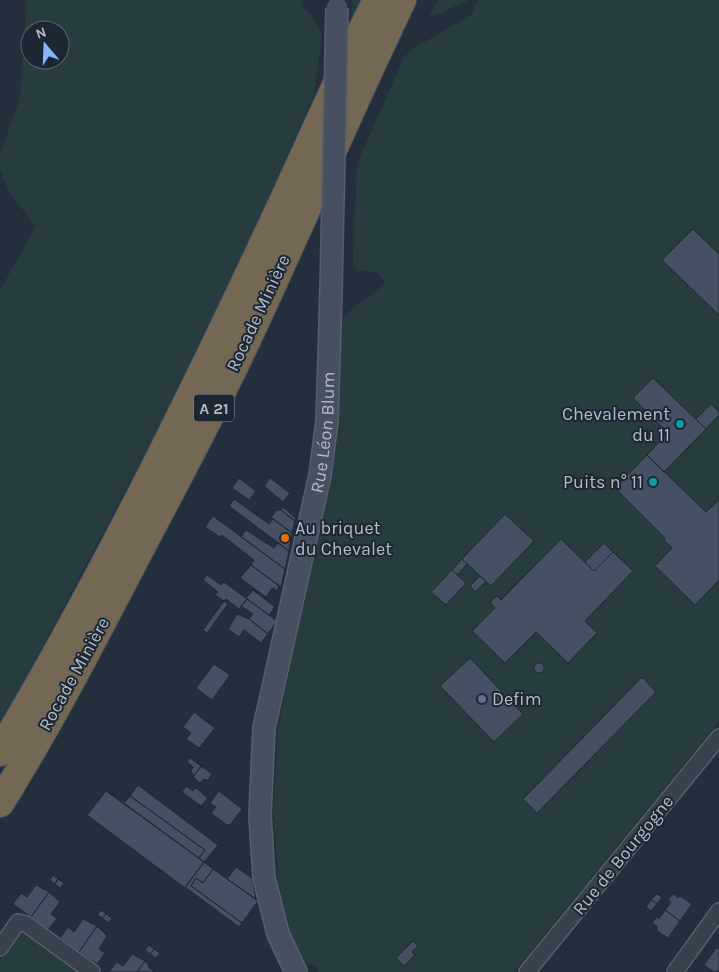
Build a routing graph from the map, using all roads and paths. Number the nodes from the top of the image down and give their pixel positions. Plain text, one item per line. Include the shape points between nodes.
1 (377, 0) edge
2 (402, 0) edge
3 (336, 4) edge
4 (719, 737) edge
5 (0, 752) edge
6 (0, 803) edge
7 (719, 911) edge
8 (0, 948) edge
9 (92, 972) edge
10 (296, 972) edge
11 (527, 972) edge
12 (675, 972) edge

1 - 5 highway, Rocade Minière / A 21 via 147,484
2 - 6 highway, Rocade Minière / A 21 via 201,436 95,638
3 - 10 street, Rue Léon Blum, bridge via 327,421 320,475 264,728 260,815 264,878 278,934
4 - 11 street, Rue de Bourgogne
7 - 12 street
8 - 9 street via 18,922 26,924

